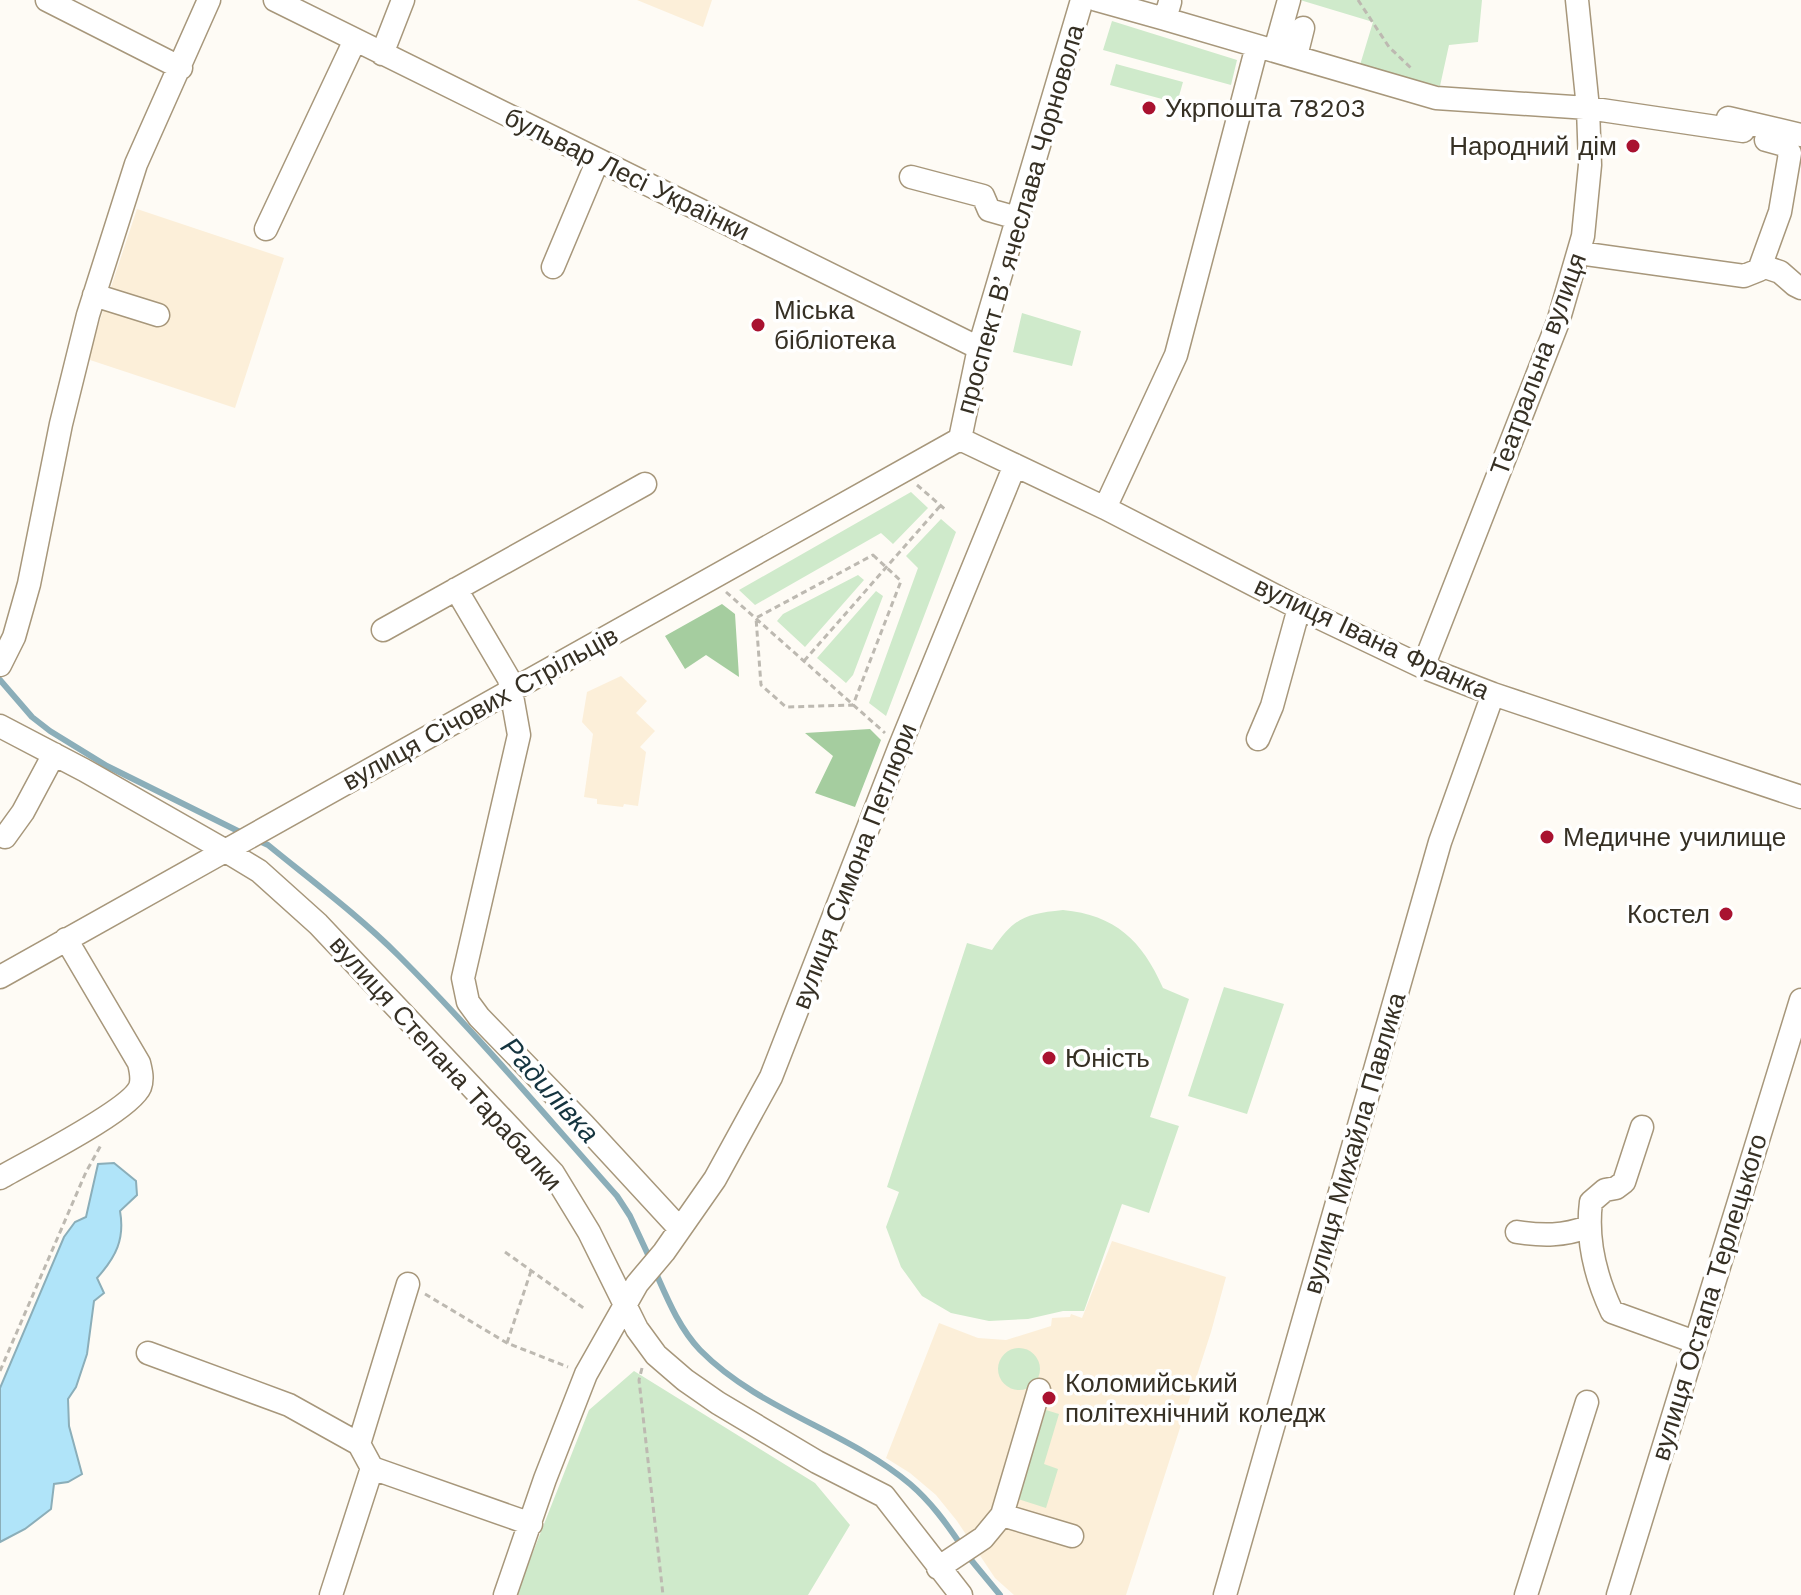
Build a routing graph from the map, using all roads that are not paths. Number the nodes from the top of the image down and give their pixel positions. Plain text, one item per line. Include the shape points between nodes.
1 (47, 0) edge
2 (209, 0) edge
3 (275, 0) edge
4 (403, 0) edge
5 (1082, 0) edge
6 (1097, 0) edge
7 (1289, 0) edge
8 (1577, 0) edge
9 (1167, 10) edge
10 (1303, 28) dead end
11 (355, 40) junction
12 (1276, 51) junction
13 (382, 54) junction
14 (181, 68) junction
15 (1630, 101) dead end
16 (1588, 108) junction
17 (1743, 131) dead end
18 (1801, 135) edge
19 (1766, 140) dead end
20 (598, 160) junction
21 (911, 177) dead end
22 (1017, 218) junction
23 (266, 229) dead end
24 (1579, 253) junction
25 (1762, 266) junction
26 (553, 267) dead end
27 (1801, 288) edge
28 (94, 295) junction
29 (158, 315) dead end
30 (979, 348) junction
31 (960, 439) junction
32 (1015, 465) junction
33 (645, 484) dead end
34 (1105, 508) junction
35 (456, 589) junction
36 (1299, 608) junction
37 (383, 630) dead end
38 (0, 665) edge
39 (1423, 667) junction
40 (510, 692) junction
41 (1493, 694) junction
42 (0, 726) edge
43 (1258, 739) dead end
44 (54, 754) junction
45 (1801, 797) edge
46 (5, 837) dead end
47 (233, 847) junction
48 (66, 939) junction
49 (0, 977) edge
50 (1801, 1000) edge
51 (1642, 1127) dead end
52 (0, 1178) edge
53 (1588, 1227) junction
54 (680, 1229) junction
55 (1517, 1232) dead end
56 (408, 1284) road end
57 (625, 1308) junction
58 (1695, 1342) junction
59 (148, 1353) dead end
60 (1039, 1390) dead end
61 (1587, 1402) dead end
62 (359, 1444) junction
63 (372, 1468) junction
64 (1002, 1515) junction
65 (531, 1524) junction
66 (1072, 1536) dead end
67 (945, 1563) junction
68 (331, 1595) edge
69 (505, 1595) edge
70 (961, 1595) edge
71 (1225, 1595) edge
72 (1526, 1595) edge
73 (1618, 1595) edge

1 - 14 street
2 - 14 street
3 - 11 street, бульвар Лесі Українки
4 - 13 street
5 - 22 street, проспект Вʼячеслава Чорновола
6 - 9 street
7 - 12 street
8 - 16 street, Театральна вулиця
9 - 12 street
10 - 12 street
11 - 13 street, бульвар Лесі Українки
11 - 23 street
12 - 16 street via 1436,98
12 - 34 street via 1176,355
13 - 20 street, бульвар Лесі Українки
14 - 28 street via 136,164
15 - 18 street
16 - 17 street
16 - 24 street, Театральна вулиця via 1589,187
19 - 25 street via 1784,145 1790,153 1780,212
20 - 26 street
20 - 30 street, бульвар Лесі Українки
21 - 22 street via 983,196 989,210
22 - 30 street, проспект Вʼячеслава Чорновола
24 - 25 street via 1744,276
24 - 39 street, Театральна вулиця via 1558,322
25 - 27 street
28 - 29 street
28 - 38 street via 25,597
30 - 31 street, проспект Вʼячеслава Чорновола
31 - 32 street, вулиця Івана Франка
31 - 40 street, вулиця Січових Стрільців
32 - 34 street, вулиця Івана Франка
32 - 54 street, вулиця Симона Петлюри via 771,1077 715,1179
33 - 35 street
34 - 36 street, вулиця Івана Франка
35 - 37 street
35 - 40 street via 509,679
36 - 39 street, вулиця Івана Франка
36 - 43 street
39 - 41 street, вулиця Івана Франка
40 - 47 street, вулиця Січових Стрільців
40 - 54 street via 519,735 473,927 464,990 487,1027
41 - 45 street, вулиця Івана Франка
41 - 71 street, вулиця Михайла Павлика via 1440,842
42 - 44 street, вулиця Степана Тарабалки
44 - 46 street
44 - 47 street, вулиця Степана Тарабалки
47 - 48 street, вулиця Січових Стрільців
47 - 57 street, вулиця Степана Тарабалки via 318,924 553,1173
48 - 49 street, вулиця Січових Стрільців
48 - 52 street via 139,1063 140,1086 122,1107
50 - 58 street, вулиця Остапа Терлецького
51 - 53 street via 1624,1182 1591,1202
53 - 55 street via 1545,1236
53 - 58 street via 1612,1312
54 - 57 street, вулиця Симона Петлюри
56 - 62 street
57 - 65 street via 586,1374
57 - 67 street, вулиця Степана Тарабалки via 647,1345 685,1380 817,1462 884,1496
58 - 73 street, вулиця Остапа Терлецького
59 - 62 street via 289,1405
60 - 64 street
61 - 72 street
62 - 63 street
63 - 65 street
63 - 68 street
64 - 66 street
64 - 67 street via 991,1530
65 - 69 street
67 - 70 street, вулиця Степана Тарабалки

